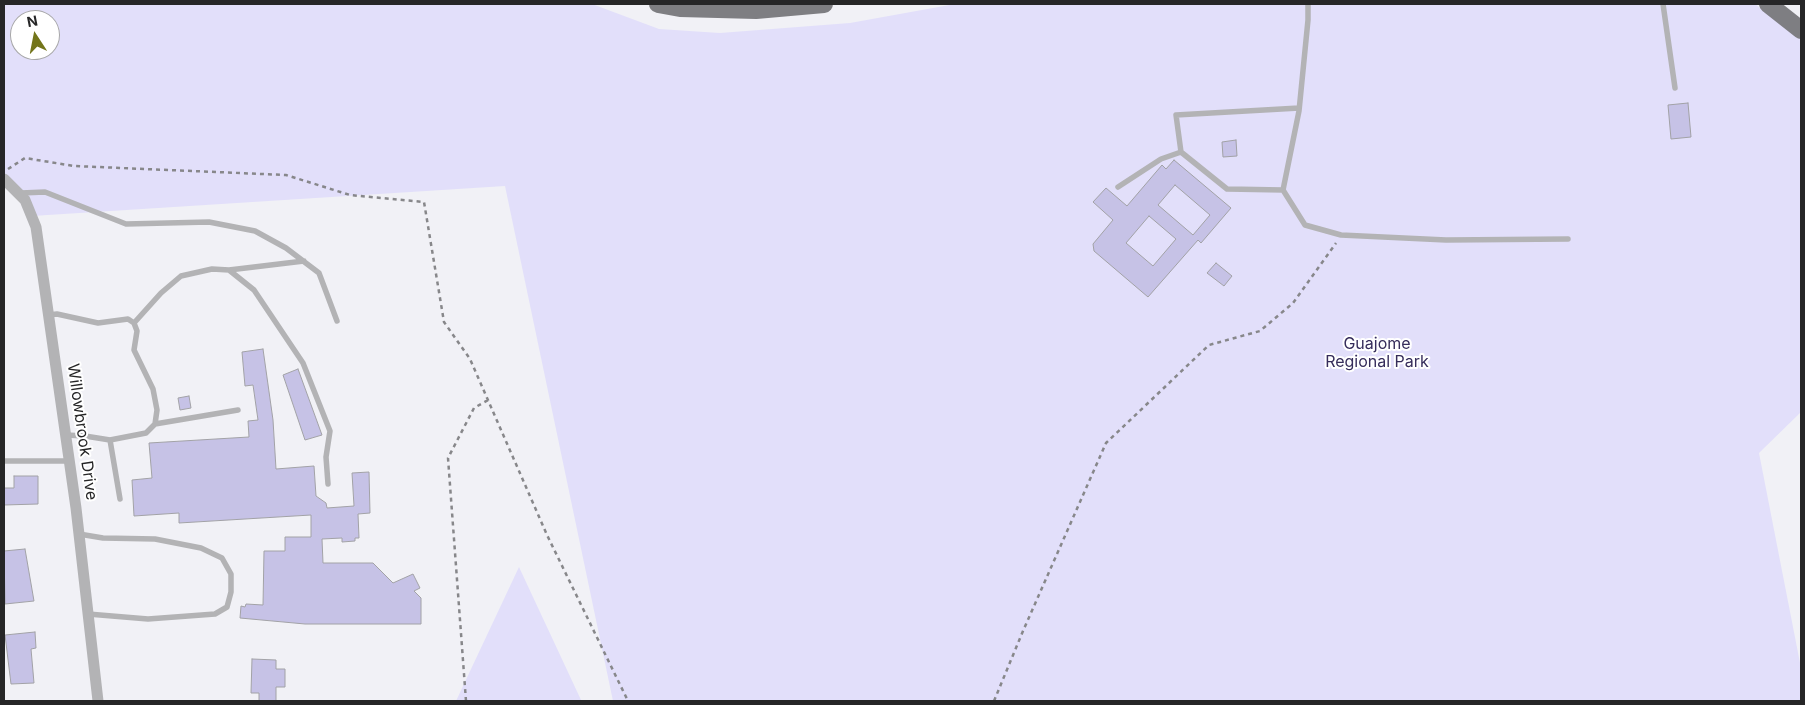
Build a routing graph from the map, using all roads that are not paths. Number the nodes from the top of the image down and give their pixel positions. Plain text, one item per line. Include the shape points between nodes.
1 (658, 4) edge
2 (824, 4) edge
3 (1308, 4) edge
4 (1663, 4) edge
5 (1768, 4) edge
6 (680, 6) edge
7 (703, 6) edge
8 (1801, 30) edge
9 (1674, 88) dead end
10 (1300, 108) junction
11 (1181, 152) junction
12 (4, 179) edge
13 (1118, 187) dead end
14 (1283, 190) junction
15 (18, 194) junction
16 (1568, 239) dead end
17 (304, 261) junction
18 (229, 270) junction
19 (48, 314) junction
20 (337, 321) dead end
21 (134, 323) junction
22 (238, 410) dead end
23 (155, 424) junction
24 (66, 435) junction
25 (110, 440) junction
26 (4, 461) edge
27 (70, 461) junction
28 (328, 484) dead end
29 (120, 500) dead end
30 (79, 534) junction
31 (88, 614) junction
32 (98, 701) edge

1 - 6 main road
2 - 7 main road via 756,10
3 - 10 lane
4 - 9 lane
5 - 8 main road
6 - 7 main road
10 - 11 lane via 1176,115
10 - 14 lane
11 - 13 lane via 1161,159
11 - 14 lane via 1227,189
12 - 15 street, Willowbrook Drive
14 - 16 lane via 1305,225 1341,235 1446,240
15 - 17 lane via 45,192 126,224 209,222 255,231
15 - 19 street, Willowbrook Drive via 25,200 36,227
17 - 18 lane
17 - 20 lane via 319,273
18 - 21 lane via 212,269 181,276
18 - 28 lane via 254,290 303,363 330,431 326,457
19 - 21 lane via 98,322 128,319
19 - 24 street, Willowbrook Drive
21 - 23 lane via 134,350 152,390
22 - 23 lane
23 - 25 lane via 146,433
24 - 25 lane
24 - 27 street, Willowbrook Drive
25 - 29 lane
26 - 27 lane
27 - 30 street, Willowbrook Drive
30 - 31 street, Willowbrook Drive
30 - 31 lane via 155,540 201,548 222,558 230,574 231,592 227,607 215,614 148,618
31 - 32 street, Willowbrook Drive

